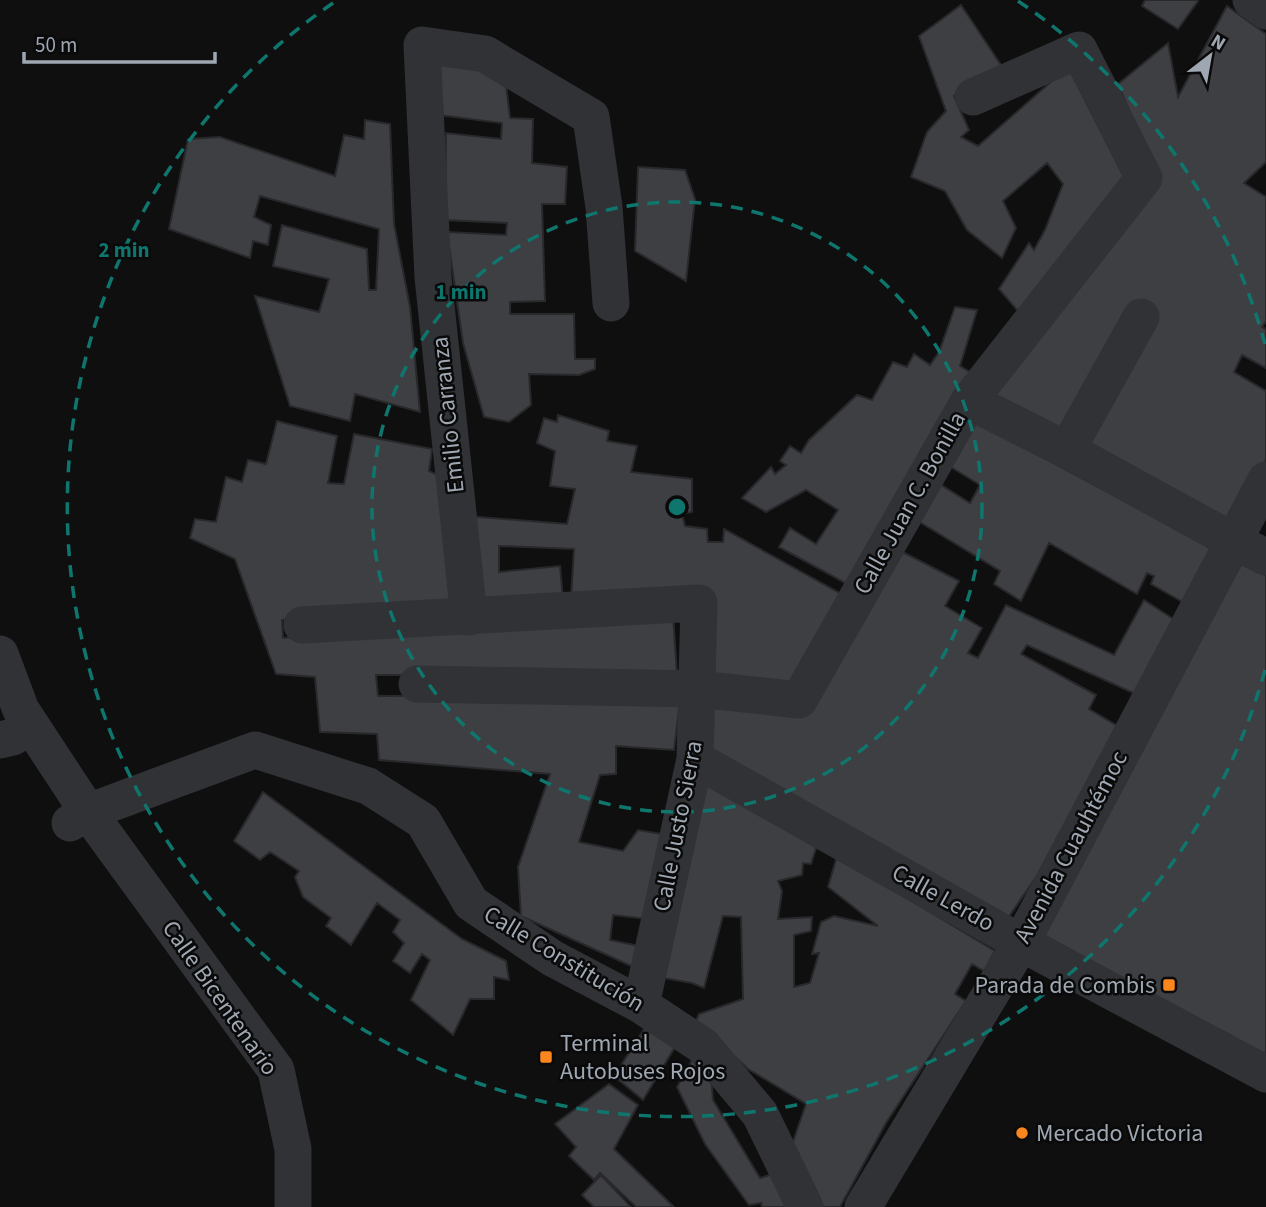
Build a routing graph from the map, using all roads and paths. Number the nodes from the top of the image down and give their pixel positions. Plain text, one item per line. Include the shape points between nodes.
1 (1251, 0) edge
2 (1266, 11) edge
3 (973, 97) dead end
4 (611, 303) dead end
5 (1141, 317) dead end
6 (968, 401) junction
7 (1067, 450) junction
8 (1266, 480) edge
9 (1233, 541) junction
10 (1266, 557) edge
11 (469, 617) junction
12 (302, 625) dead end
13 (0, 654) edge
14 (417, 684) dead end
15 (698, 689) junction
16 (0, 703) edge
17 (6, 738) edge
18 (695, 760) junction
19 (79, 818) junction
20 (1021, 943) junction
21 (641, 1005) junction
22 (1266, 1074) edge
23 (274, 1207) edge
24 (293, 1207) edge
25 (805, 1207) edge
26 (863, 1207) edge

1 - 2 street
3 - 6 street via 1079,50 1144,178
4 - 11 street, Emilio Carranza via 591,117 485,54 422,45 433,277
5 - 7 street
6 - 7 street, Calle Juan C. Bonilla
6 - 15 street, Calle Juan C. Bonilla via 799,700
7 - 9 street, Calle Juan C. Bonilla
8 - 9 street, Avenida Cuauhtémoc
9 - 10 street, Calle Juan C. Bonilla
9 - 20 street, Avenida Cuauhtémoc
11 - 12 street
11 - 15 street, Calle Justo Sierra via 699,603
13 - 19 street via 21,710
14 - 15 street
15 - 18 street, Calle Justo Sierra
16 - 17 street
17 - 19 street
18 - 20 street, Calle Lerdo
18 - 21 street, Calle Justo Sierra
19 - 21 street, Calle Constitución via 255,750 368,786 424,821 471,903 552,958
19 - 23 street, Calle Bicentenario via 261,1075
19 - 24 street, Calle Bicentenario via 276,1070 293,1149
20 - 22 street, Calle Lerdo
20 - 26 street, Avenida Cuauhtémoc
21 - 25 street, Calle Constitución via 703,1046 760,1114

